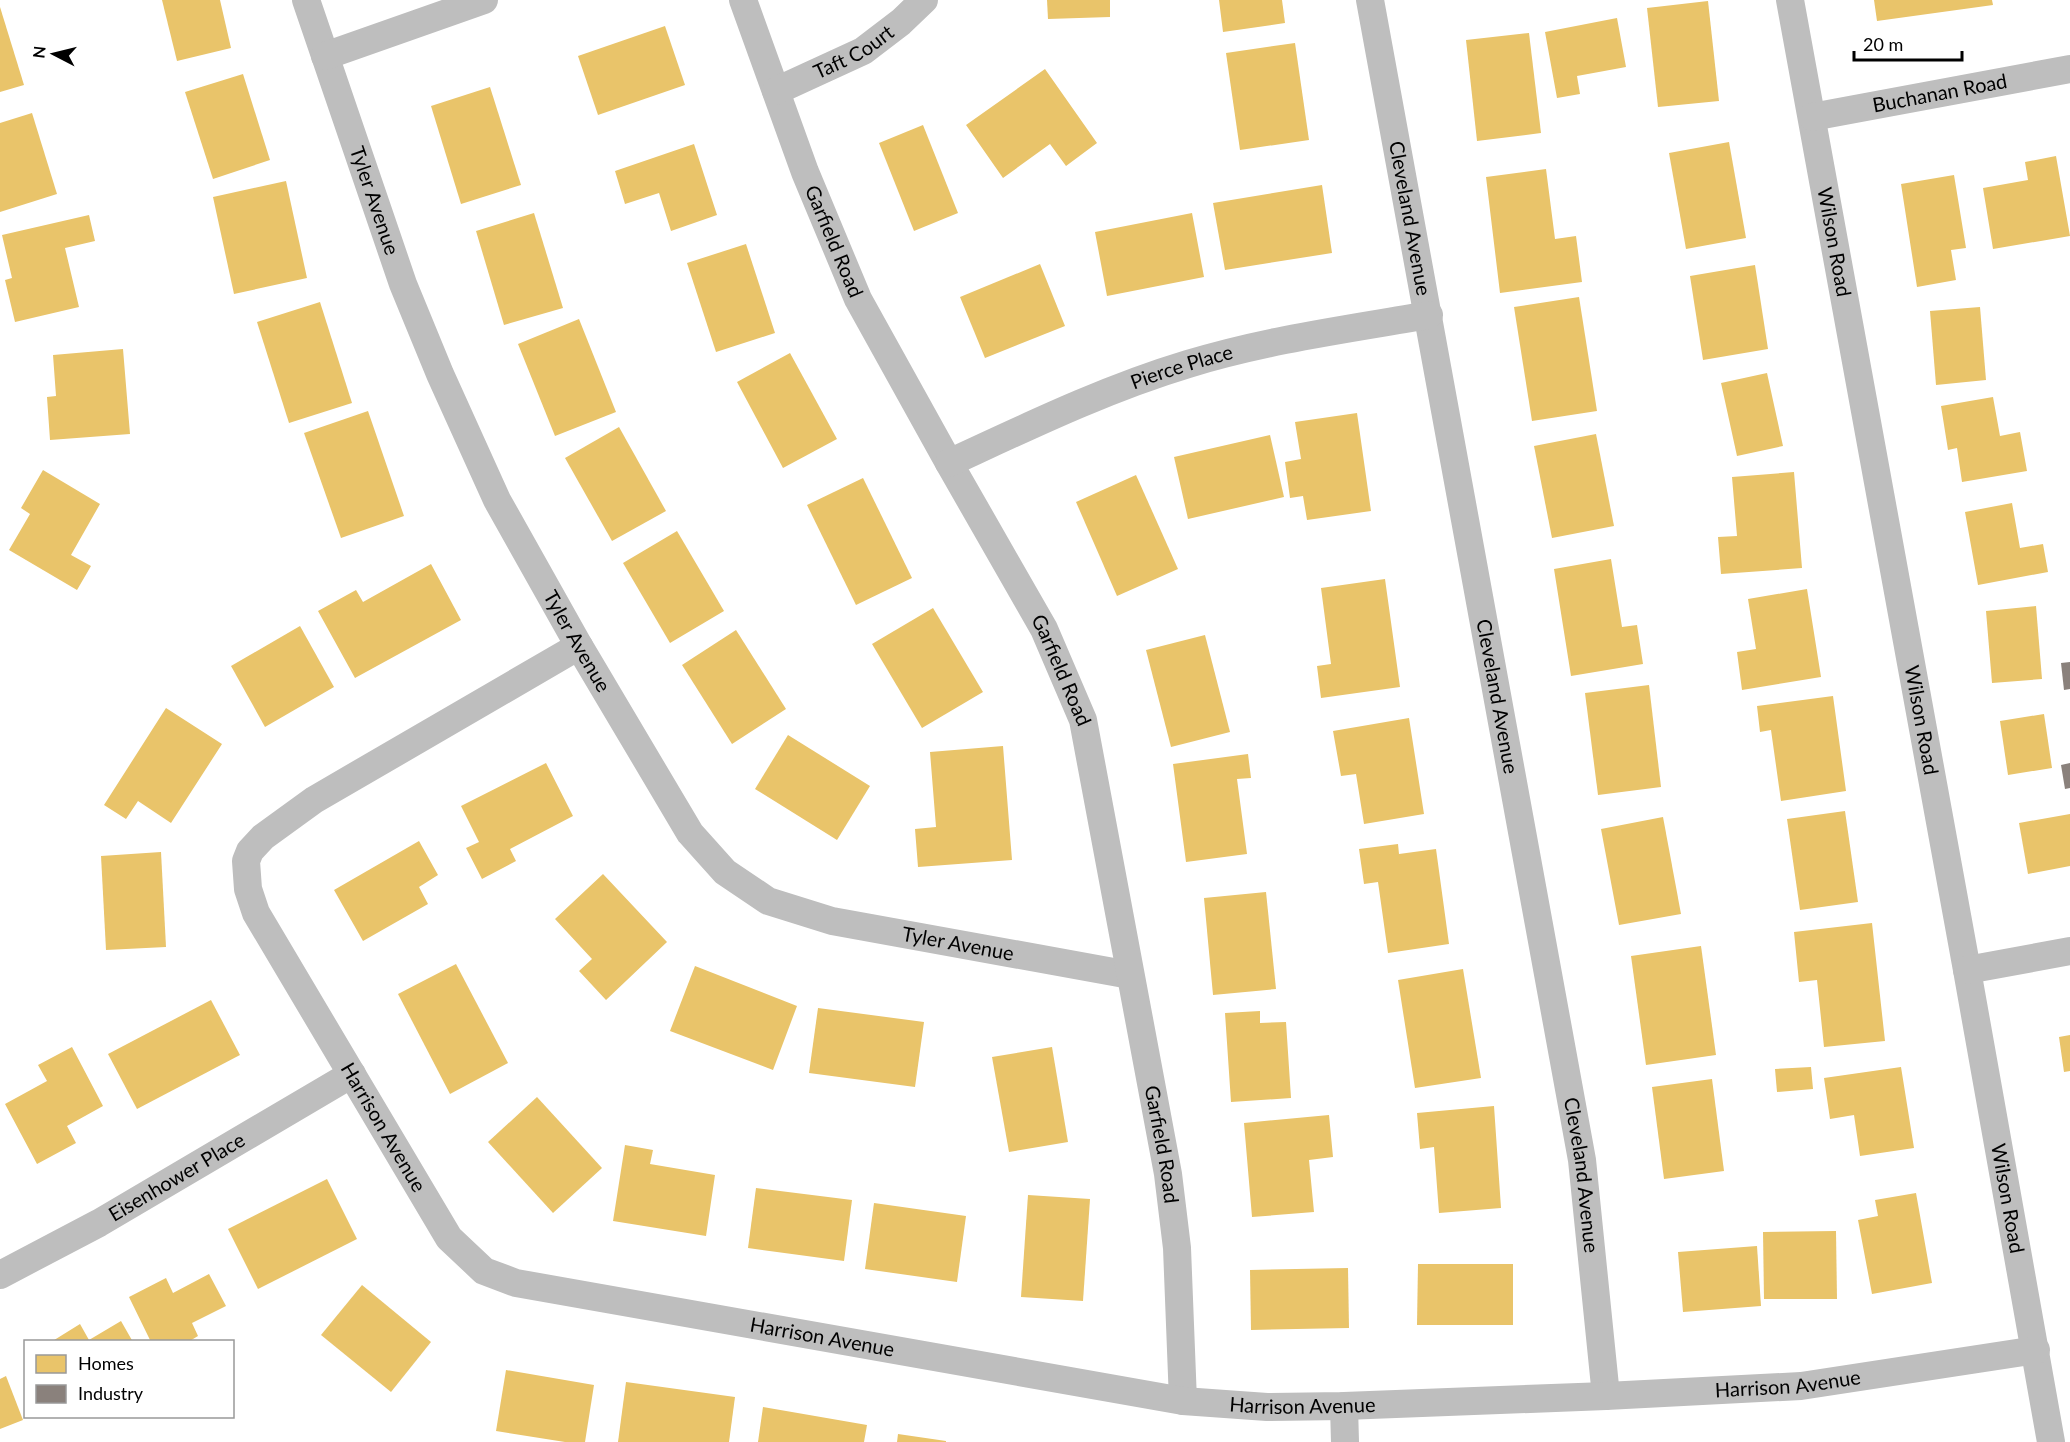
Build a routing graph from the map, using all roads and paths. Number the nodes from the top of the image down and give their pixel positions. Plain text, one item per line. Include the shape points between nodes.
1 (306, 0) edge
2 (484, 0) edge
3 (743, 0) edge
4 (924, 0) edge
5 (1370, 0) edge
6 (1790, 0) edge
7 (325, 56) junction
8 (2070, 69) edge
9 (776, 91) junction
10 (1812, 117) junction
11 (1429, 315) junction
12 (949, 463) junction
13 (579, 646) junction
14 (2070, 951) edge
15 (1967, 970) junction
16 (1130, 975) junction
17 (352, 1074) junction
18 (0, 1275) edge
19 (2036, 1350) junction
20 (1606, 1396) junction
21 (1183, 1401) junction
22 (1344, 1407) junction
23 (1345, 1442) edge
24 (2051, 1442) edge

1 - 7 street, Tyler Avenue
2 - 7 street
3 - 9 street, Garfield Road
4 - 9 street, Taft Court via 863,51
5 - 11 street, Cleveland Avenue
6 - 10 street, Wilson Road
7 - 13 street, Tyler Avenue via 403,284 440,374 497,500
8 - 10 street, Buchanan Road
9 - 12 street, Garfield Road via 858,299
10 - 15 street, Wilson Road
11 - 12 street, Pierce Place via 1248,347 1186,364 1088,400
11 - 20 street, Cleveland Avenue via 1582,1160
12 - 16 street, Garfield Road via 1044,629 1083,720
13 - 16 street, Tyler Avenue via 690,833 725,872 768,901 832,921
13 - 17 street, Harrison Avenue via 314,800 250,851 246,872 256,912
14 - 15 street
15 - 19 street, Wilson Road
16 - 21 street, Garfield Road via 1177,1248
17 - 18 street, Eisenhower Place via 99,1223
17 - 21 street, Harrison Avenue via 449,1238 484,1271 516,1283
19 - 20 street, Harrison Avenue via 1801,1386
19 - 24 street, Wilson Road
20 - 22 street, Harrison Avenue
21 - 22 street, Harrison Avenue
22 - 23 street

